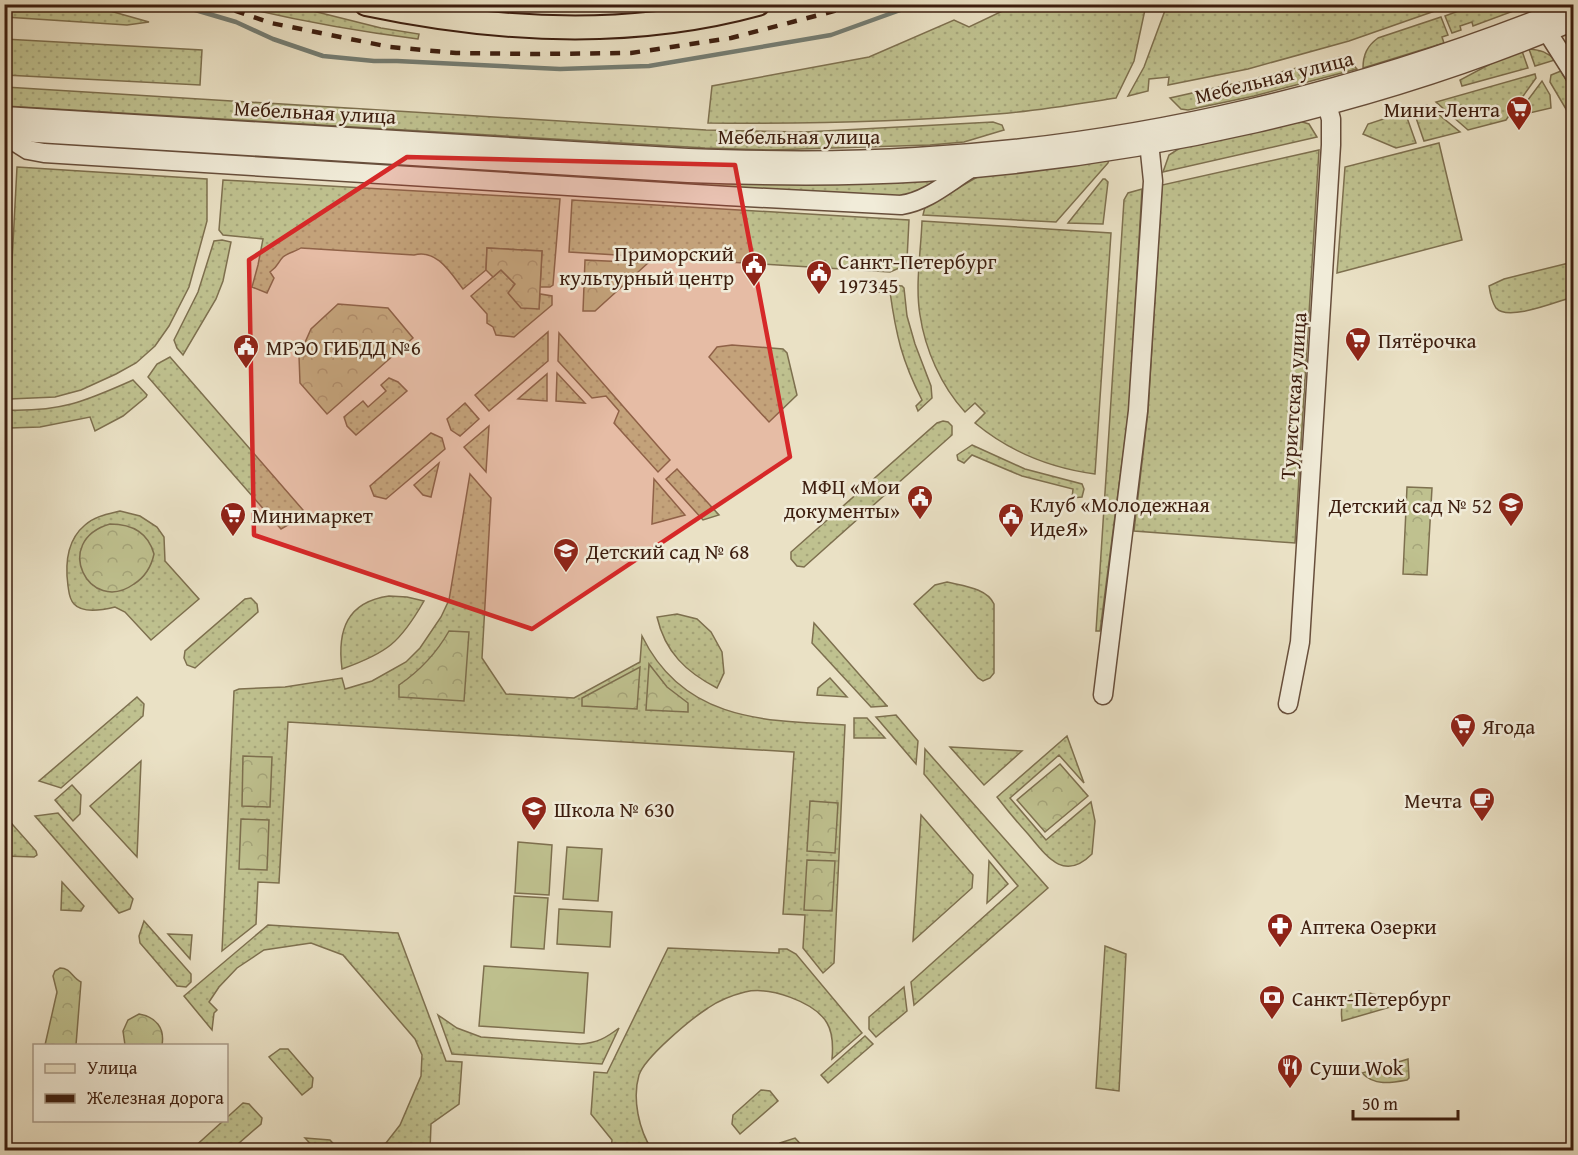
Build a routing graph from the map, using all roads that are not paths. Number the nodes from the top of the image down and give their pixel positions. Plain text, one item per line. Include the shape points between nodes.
1 (366, 4) edge
2 (758, 4) edge
3 (1574, 4) edge
4 (1574, 21) edge
5 (1543, 25) junction
6 (1574, 74) edge
7 (1325, 98) junction
8 (4, 116) edge
9 (4, 133) edge
10 (1148, 137) junction
11 (969, 169) junction
12 (1103, 695) dead end
13 (1288, 704) dead end

1 - 2 main road via 482,24 542,27 670,21
3 - 5 street, Мебельная улица
4 - 5 street, Мебельная улица
5 - 6 street
5 - 7 street, Мебельная улица via 1506,49 1438,72
7 - 10 street, Мебельная улица
7 - 13 street, Туристская улица via 1331,119 1331,145 1300,642
8 - 10 street, Мебельная улица via 679,158 799,161 918,157
9 - 11 street, Мебельная улица via 688,173 858,175
9 - 11 street via 28,150 44,153 901,205 926,198
10 - 11 street, Мебельная улица
10 - 12 street via 1152,181 1138,411

